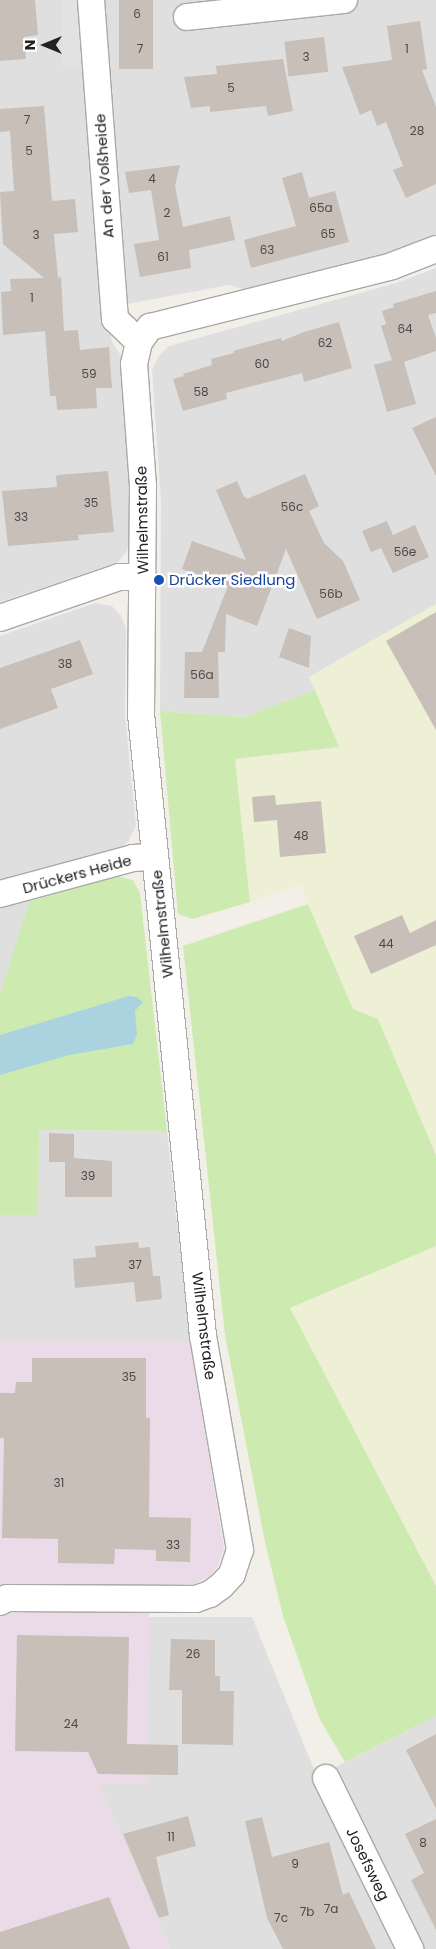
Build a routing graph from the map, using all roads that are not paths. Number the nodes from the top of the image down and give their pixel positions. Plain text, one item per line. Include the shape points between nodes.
1 (91, 0) edge
2 (344, 0) edge
3 (187, 16) dead end
4 (436, 249) edge
5 (139, 342) junction
6 (143, 577) junction
7 (0, 618) edge
8 (155, 857) junction
9 (0, 894) edge
10 (0, 1602) edge
11 (326, 1778) dead end
12 (410, 1949) edge

1 - 5 street, An der Voßheide via 115,319
2 - 3 street
4 - 5 street via 392,266 150,327
5 - 6 street, Wilhelmstraße via 134,364 143,486
6 - 7 street via 119,577
6 - 8 street, Wilhelmstraße via 141,714
8 - 9 street, Drückers Heide via 133,858
8 - 10 street, Wilhelmstraße via 204,1344 240,1550 232,1574 221,1586 196,1598 7,1598
11 - 12 street, Josefsweg

